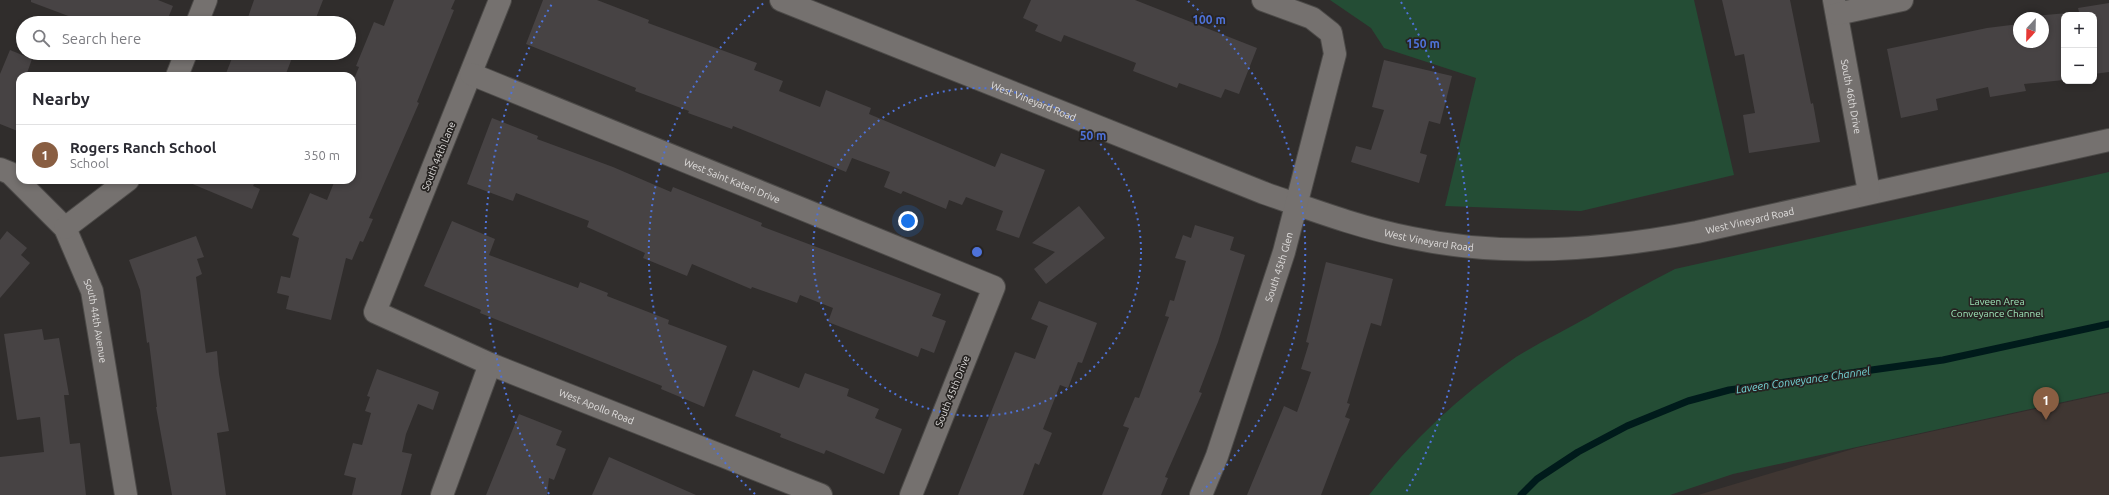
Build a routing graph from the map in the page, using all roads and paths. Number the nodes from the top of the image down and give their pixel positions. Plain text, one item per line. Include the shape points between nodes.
1 (206, 0) edge
2 (500, 0) edge
3 (781, 0) edge
4 (1263, 0) edge
5 (1902, 0) edge
6 (1835, 7) edge
7 (200, 16) edge
8 (183, 60) edge
9 (179, 72) edge
10 (471, 74) junction
11 (2109, 140) edge
12 (0, 169) edge
13 (16, 179) edge
14 (21, 184) edge
15 (123, 184) edge
16 (1869, 192) junction
17 (1296, 204) junction
18 (65, 228) junction
19 (994, 287) joint
20 (375, 312) joint
21 (490, 364) junction
22 (126, 495) edge
23 (442, 495) edge
24 (822, 495) edge
25 (911, 495) edge
26 (1201, 495) edge

1 - 7 street
2 - 10 street, South 44th Lane
3 - 17 street, West Vineyard Road
4 - 17 street, South 45th Glen via 1312,18 1331,33 1335,54
5 - 6 street
6 - 16 street, South 46th Drive
8 - 9 street
10 - 19 street, West Saint Kateri Drive
10 - 20 street, South 44th Lane
11 - 16 street, West Vineyard Road
12 - 13 street
14 - 18 street
15 - 18 street
16 - 17 street, West Vineyard Road via 1690,234 1647,242 1582,249 1492,248 1419,239 1340,219
17 - 26 street, South 45th Glen via 1284,252 1225,433
18 - 22 street, South 44th Avenue via 92,291
19 - 25 street, South 45th Drive
20 - 21 street, West Apollo Road
21 - 23 street
21 - 24 street, West Apollo Road

